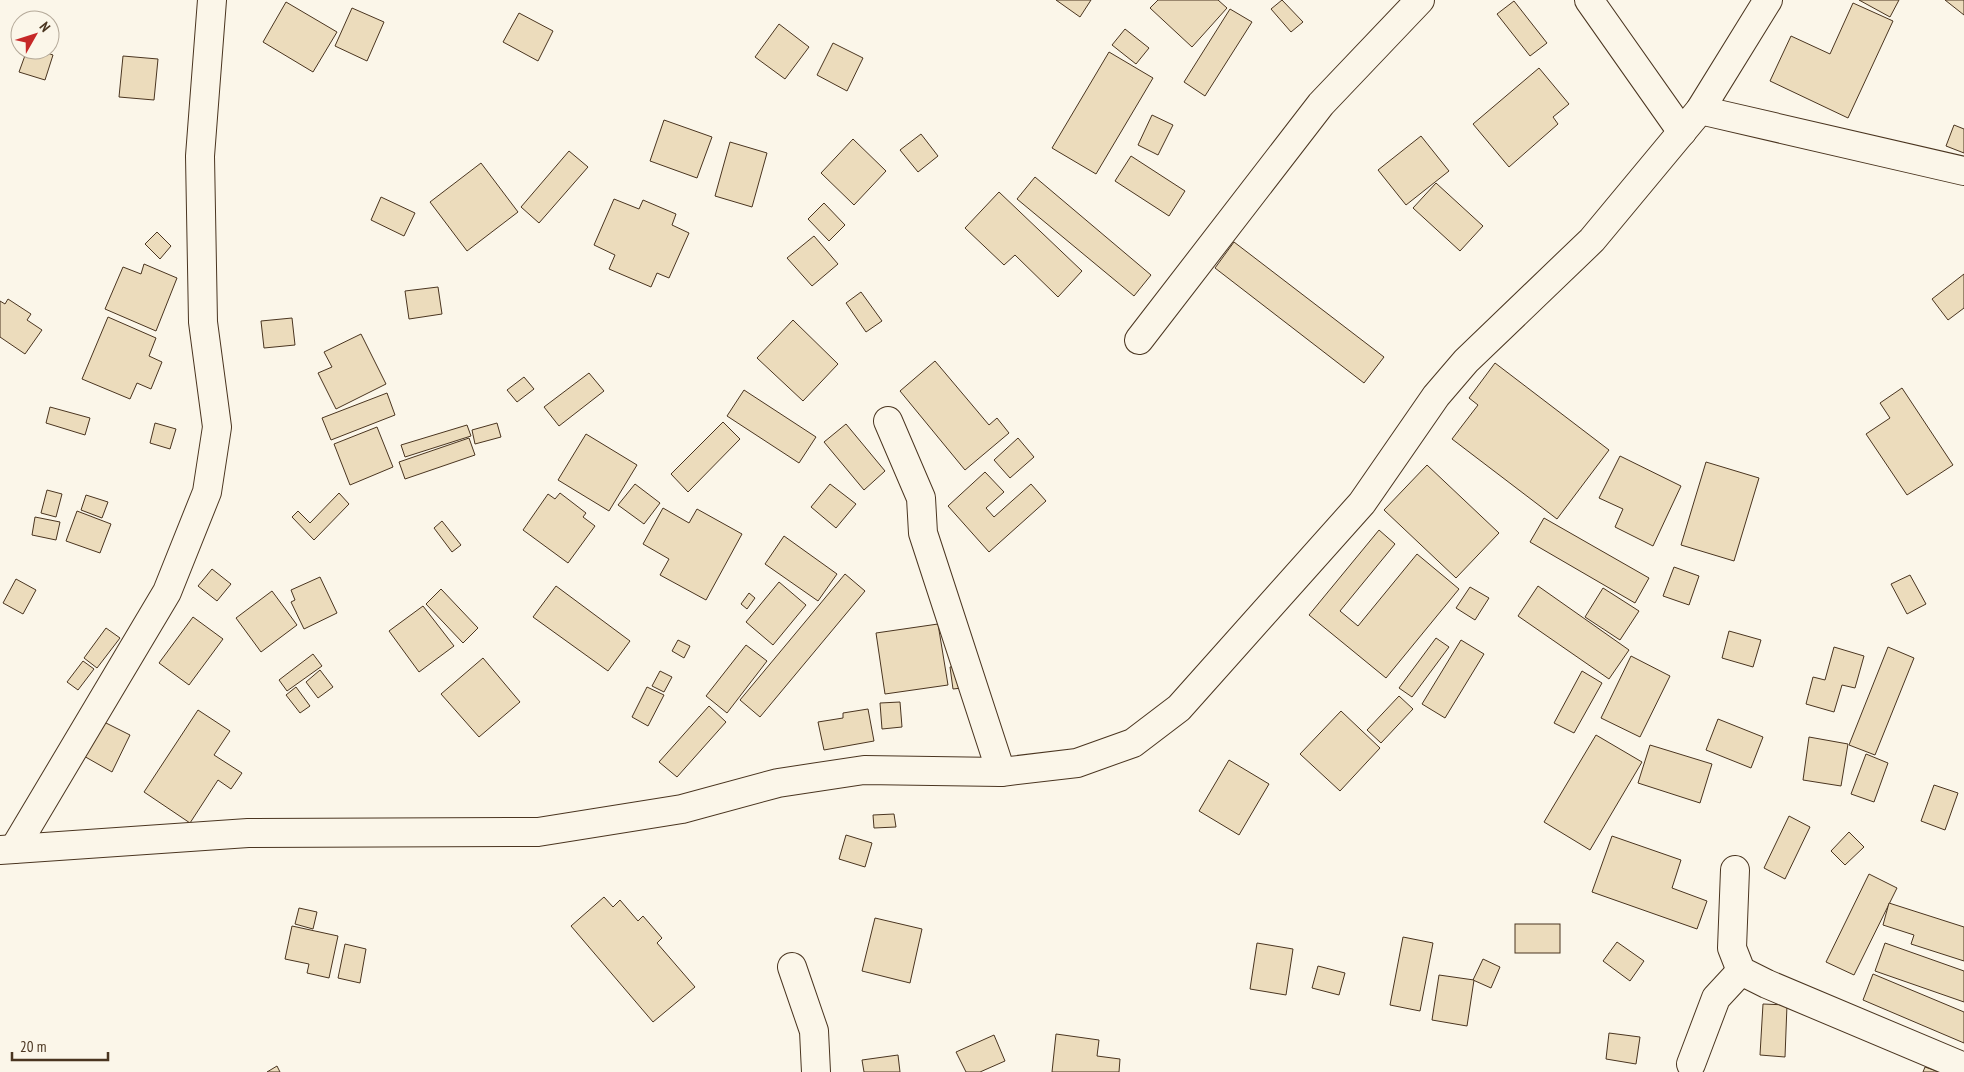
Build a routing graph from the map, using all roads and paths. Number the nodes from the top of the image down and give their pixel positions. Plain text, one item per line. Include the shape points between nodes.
1 (212, 0) edge
2 (1420, 0) edge
3 (1589, 0) edge
4 (1768, 0) edge
5 (1700, 110) junction
6 (1682, 132) junction
7 (1964, 171) edge
8 (1139, 340) dead end
9 (888, 421) dead end
10 (1002, 772) junction
11 (7, 849) edge
12 (1734, 870) dead end
13 (792, 967) dead end
14 (1741, 971) junction
15 (1691, 1064) dead end
16 (1964, 1067) edge
17 (816, 1072) edge

1 - 11 street via 200,156 203,322 217,427 207,492 167,592
2 - 8 street via 1321,104
3 - 6 street
4 - 5 street
5 - 6 street
5 - 7 street
6 - 10 street via 1592,240 1466,361 1436,396 1362,503 1179,708 1133,742 1086,760
9 - 10 street via 921,498 923,533
10 - 11 street via 864,770 778,784 682,809 538,832 248,833
12 - 14 street via 1732,948
13 - 17 street via 814,1031
14 - 15 street via 1716,998
14 - 16 street

